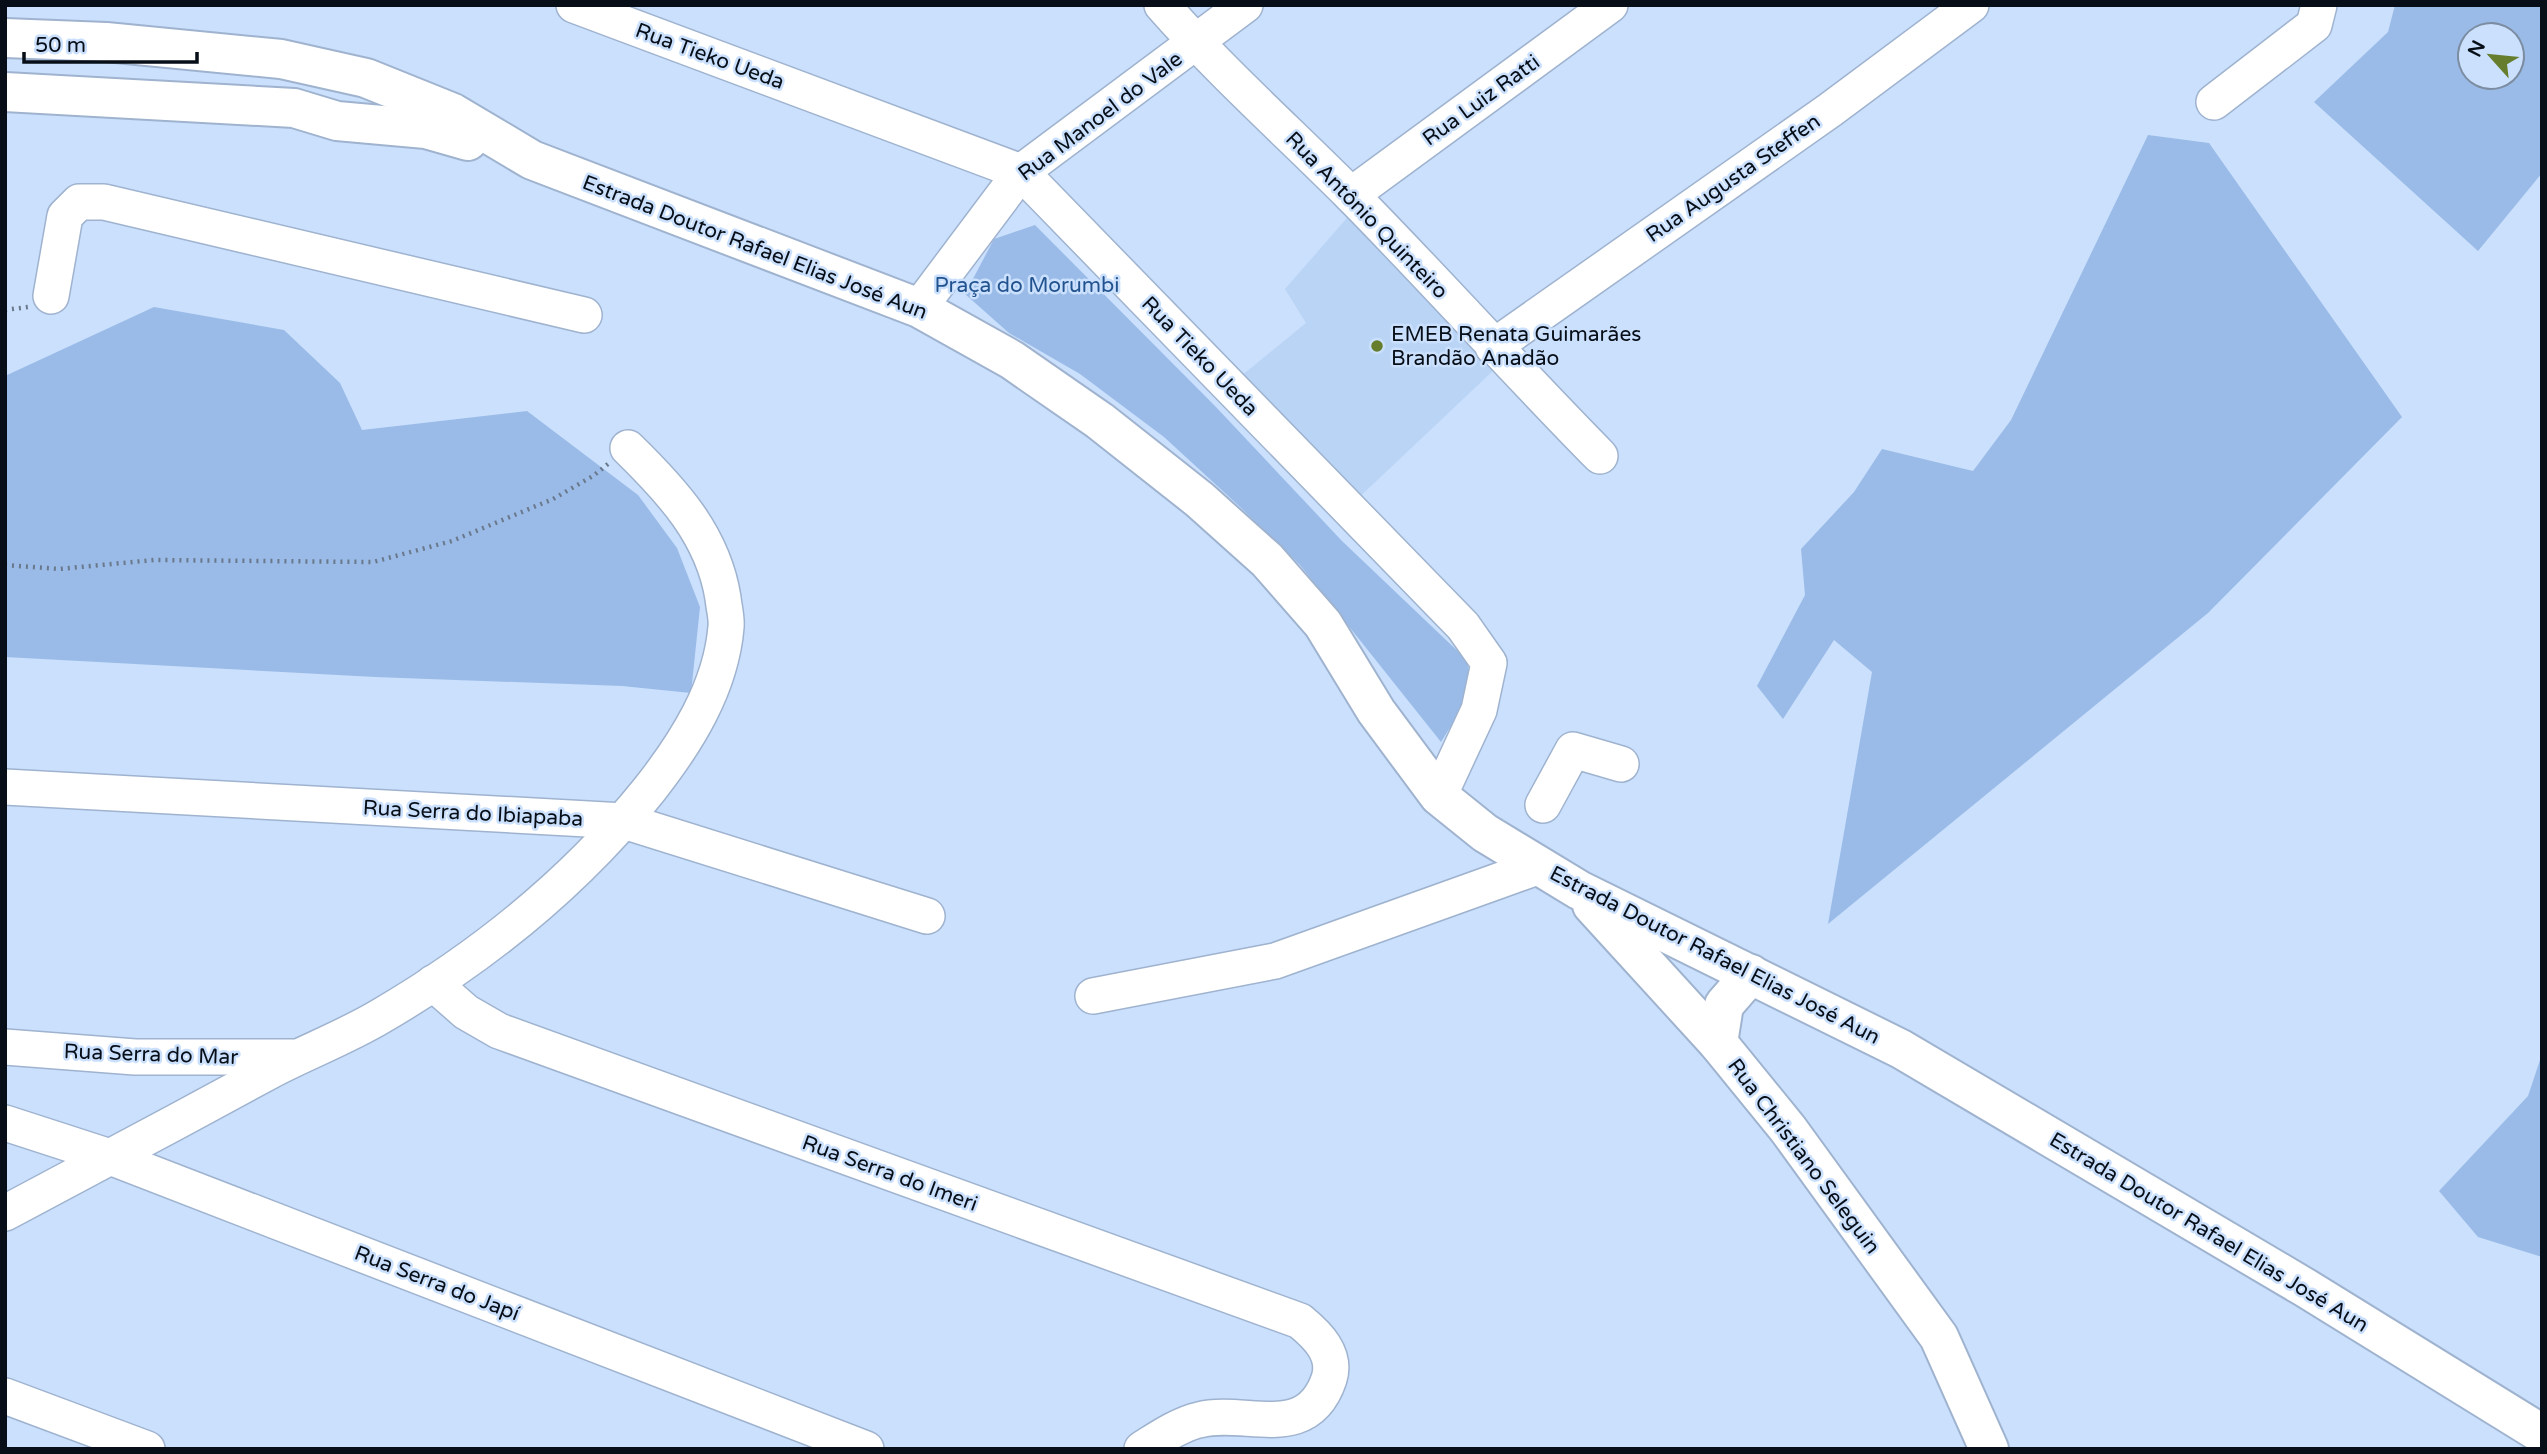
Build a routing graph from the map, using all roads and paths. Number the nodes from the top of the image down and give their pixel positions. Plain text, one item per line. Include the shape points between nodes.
1 (574, 5) edge
2 (1162, 5) edge
3 (1245, 5) edge
4 (1610, 5) edge
5 (1971, 5) edge
6 (2319, 5) edge
7 (5, 38) edge
8 (1195, 43) junction
9 (5, 92) edge
10 (2214, 102) dead end
11 (532, 160) junction
12 (1021, 172) junction
13 (1352, 195) junction
14 (51, 296) dead end
15 (919, 308) junction
16 (584, 315) dead end
17 (1493, 347) junction
18 (628, 447) joint
19 (1600, 456) dead end
20 (5, 565) edge
21 (1621, 764) dead end
22 (5, 787) edge
23 (1439, 796) junction
24 (1544, 805) dead end
25 (624, 821) junction
26 (1540, 866) junction
27 (1579, 890) junction
28 (927, 916) dead end
29 (1751, 974) junction
30 (433, 983) junction
31 (1093, 996) dead end
32 (1718, 1043) junction
33 (5, 1047) edge
34 (296, 1057) junction
35 (5, 1123) edge
36 (110, 1157) junction
37 (5, 1213) edge
38 (5, 1396) edge
39 (2542, 1434) edge
40 (147, 1449) edge
41 (866, 1449) edge
42 (1142, 1449) edge
43 (1989, 1449) edge

1 - 12 street, Rua Tieko Ueda
2 - 8 street, Rua Antônio Quinteiro
3 - 8 street, Rua Manoel do Vale
4 - 13 street, Rua Luiz Ratti
5 - 17 street, Rua Augusta Steffen
6 - 10 street via 2314,25
7 - 11 main road, Estrada Doutor Rafael Elias José Aun via 106,41 281,59 366,78 453,113
8 - 12 street, Rua Manoel do Vale
8 - 13 street, Rua Antônio Quinteiro
9 - 11 main road via 294,108 337,121 426,129
11 - 15 main road, Estrada Doutor Rafael Elias José Aun
12 - 15 street, Rua Manoel do Vale
12 - 23 street, Rua Tieko Ueda via 1462,626 1489,663 1479,710
13 - 17 street, Rua Antônio Quinteiro
14 - 16 street via 65,216 79,202 104,202
15 - 23 main road, Estrada Doutor Rafael Elias José Aun via 1012,360 1100,421 1200,500 1266,560 1323,624 1376,711
17 - 19 street, Rua Antônio Quinteiro
18 - 20 path via 593,476 553,499 452,541 373,562 154,559 59,569
18 - 25 street via 697,526 718,571 727,626 714,687 674,758
21 - 24 street via 1573,750
22 - 25 street, Rua Serra do Ibiapaba
23 - 26 main road, Estrada Doutor Rafael Elias José Aun via 1485,833
25 - 28 street, Rua Serra do Ibiapaba
25 - 30 street via 545,901
26 - 27 main road, Estrada Doutor Rafael Elias José Aun
26 - 31 street via 1275,961
27 - 29 main road, Estrada Doutor Rafael Elias José Aun
27 - 32 main road, Rua Christiano Seleguin
29 - 32 main road via 1724,1005
29 - 39 main road, Estrada Doutor Rafael Elias José Aun via 1902,1049
30 - 34 street via 379,1018
30 - 42 street, Rua Serra do Imeri via 466,1012 499,1031 1300,1321 1323,1340 1331,1371 1323,1396 1306,1412 1260,1422 1247,1418 1199,1420
32 - 43 main road, Rua Christiano Seleguin via 1788,1129 1939,1337
33 - 34 street, Rua Serra do Mar via 135,1057
34 - 36 street
35 - 36 street, Rua Serra do Japí
36 - 37 street
36 - 41 street, Rua Serra do Japí
38 - 40 street

